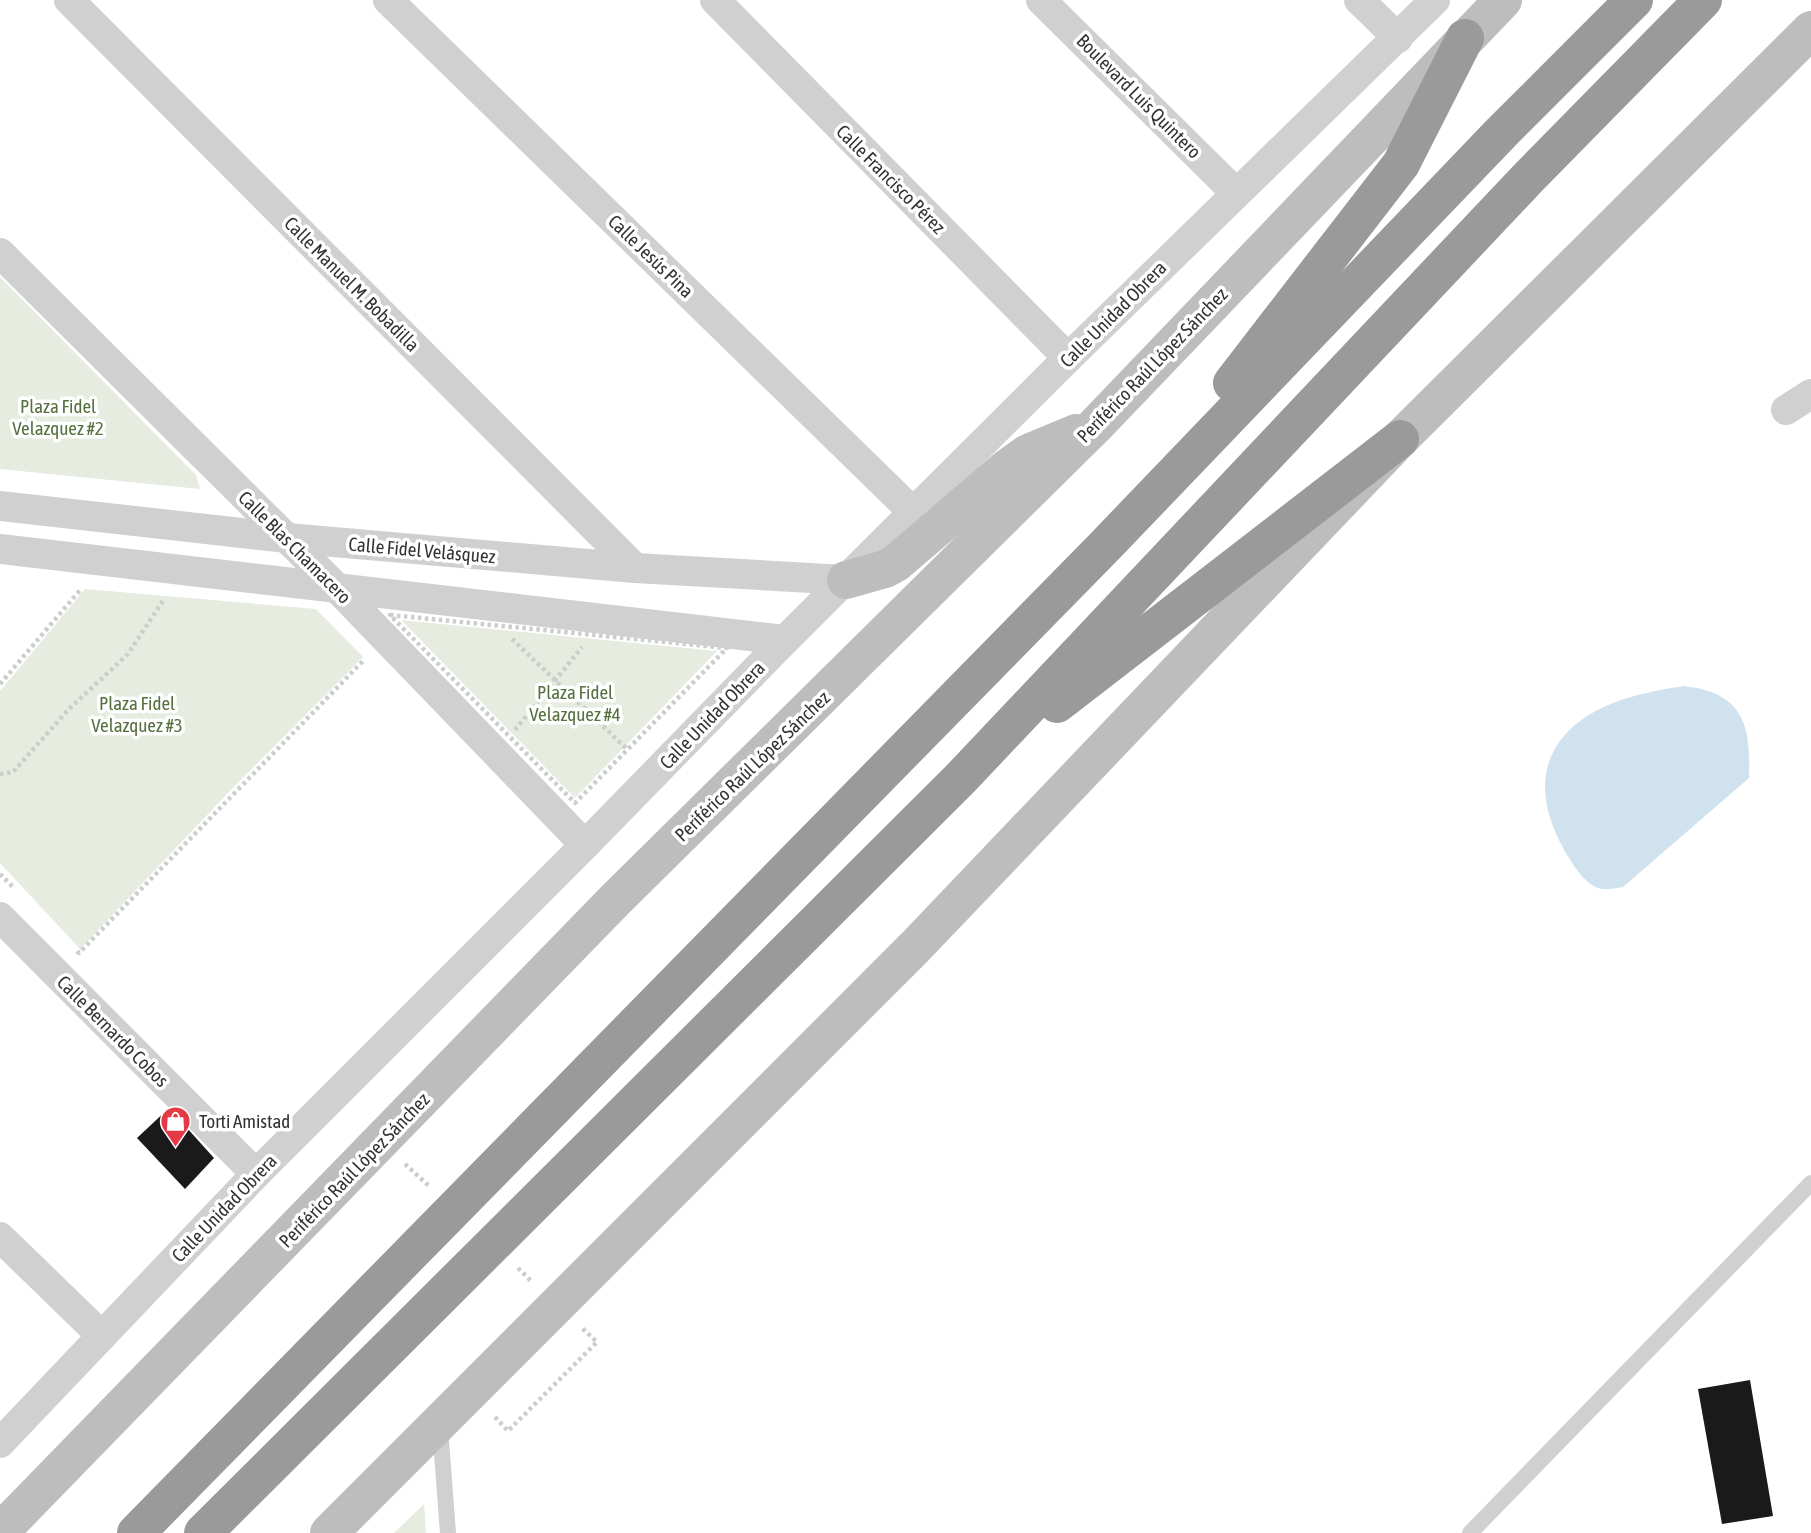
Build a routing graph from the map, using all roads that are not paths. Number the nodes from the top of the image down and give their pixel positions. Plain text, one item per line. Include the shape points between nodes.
1 (69, 0) edge
2 (388, 0) edge
3 (715, 0) edge
4 (1041, 0) edge
5 (1359, 0) edge
6 (1435, 0) edge
7 (1503, 0) edge
8 (1634, 0) edge
9 (1703, 0) edge
10 (1811, 30) edge
11 (1398, 38) junction
12 (1465, 38) junction
13 (1237, 193) junction
14 (0, 253) edge
15 (1068, 358) junction
16 (1811, 394) edge
17 (1786, 410) dead end
18 (1095, 426) junction
19 (1400, 439) junction
20 (0, 506) edge
21 (914, 512) junction
22 (287, 538) junction
23 (1105, 547) junction
24 (0, 549) edge
25 (635, 568) junction
26 (846, 580) junction
27 (336, 587) junction
28 (785, 640) junction
29 (961, 778) junction
30 (585, 845) junction
31 (0, 917) edge
32 (256, 1174) junction
33 (1811, 1183) edge
34 (0, 1237) edge
35 (102, 1336) junction
36 (440, 1423) junction
37 (0, 1443) edge
38 (0, 1532) edge
39 (136, 1533) edge
40 (203, 1533) edge
41 (329, 1533) edge
42 (448, 1533) edge
43 (1470, 1533) edge

1 - 25 street, Calle Manuel M. Bobadilla
2 - 21 street, Calle Jesús Pina
3 - 15 street, Calle Francisco Pérez
4 - 13 street, Boulevard Luis Quintero
5 - 11 street
6 - 11 street, Calle Unidad Obrera
7 - 12 main road, Periférico Raúl López Sánchez
8 - 23 highway
9 - 29 highway via 1528,178
10 - 19 main road
11 - 13 street, Calle Unidad Obrera
12 - 18 main road, Periférico Raúl López Sánchez
12 - 23 highway via 1401,164
13 - 15 street, Calle Unidad Obrera
14 - 22 street, Calle Blas Chamacero
15 - 21 street, Calle Unidad Obrera
16 - 17 street
18 - 26 main road via 1028,453 896,563
18 - 38 main road, Periférico Raúl López Sánchez via 615,900
19 - 29 highway
19 - 36 main road via 915,947
20 - 22 street, Calle Fidel Velásquez
21 - 26 street, Calle Unidad Obrera
22 - 25 street, Calle Fidel Velásquez
22 - 27 street, Calle Blas Chamacero
23 - 39 highway
24 - 27 street
25 - 26 street, Calle Fidel Velásquez
26 - 28 street, Calle Unidad Obrera
27 - 28 street
27 - 30 street, Calle Blas Chamacero
28 - 30 street, Calle Unidad Obrera
29 - 40 highway
30 - 32 street, Calle Unidad Obrera
31 - 32 street, Calle Bernardo Cobos
32 - 35 street, Calle Unidad Obrera
33 - 43 lane
34 - 35 street
35 - 37 street, Calle Unidad Obrera
36 - 41 main road
36 - 42 lane

